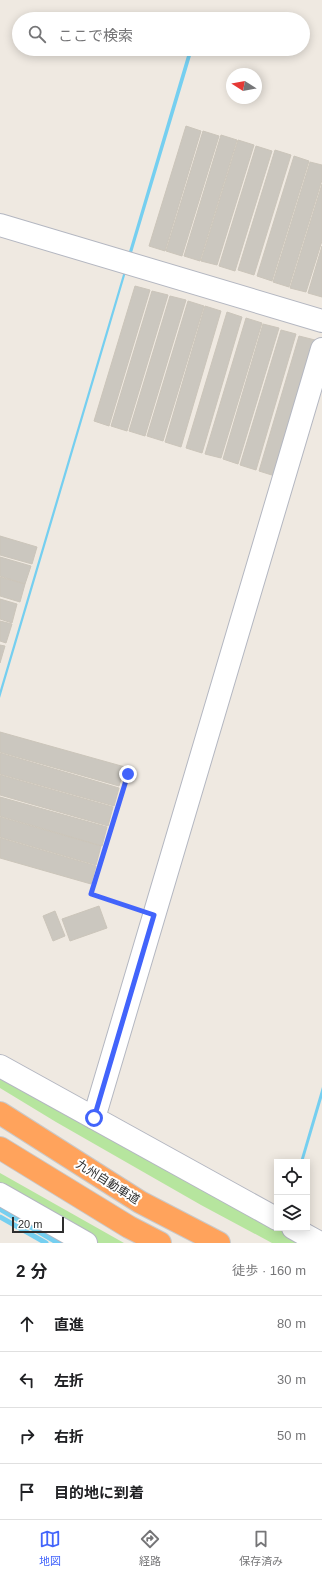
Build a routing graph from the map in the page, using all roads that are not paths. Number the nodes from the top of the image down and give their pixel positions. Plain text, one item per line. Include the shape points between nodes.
1 (0, 225) edge
2 (322, 321) edge
3 (322, 349) edge
4 (0, 1066) edge
5 (0, 1114) edge
6 (94, 1118) junction
7 (0, 1148) edge
8 (0, 1194) edge
9 (274, 1217) edge
10 (298, 1231) edge
11 (86, 1243) edge
12 (160, 1243) edge
13 (219, 1243) edge
14 (320, 1243) edge

1 - 2 street
3 - 6 street
4 - 6 street
5 - 13 highway, 九州自動車道 via 140,1202
6 - 9 street
7 - 12 highway via 129,1227
8 - 11 street
10 - 14 street

